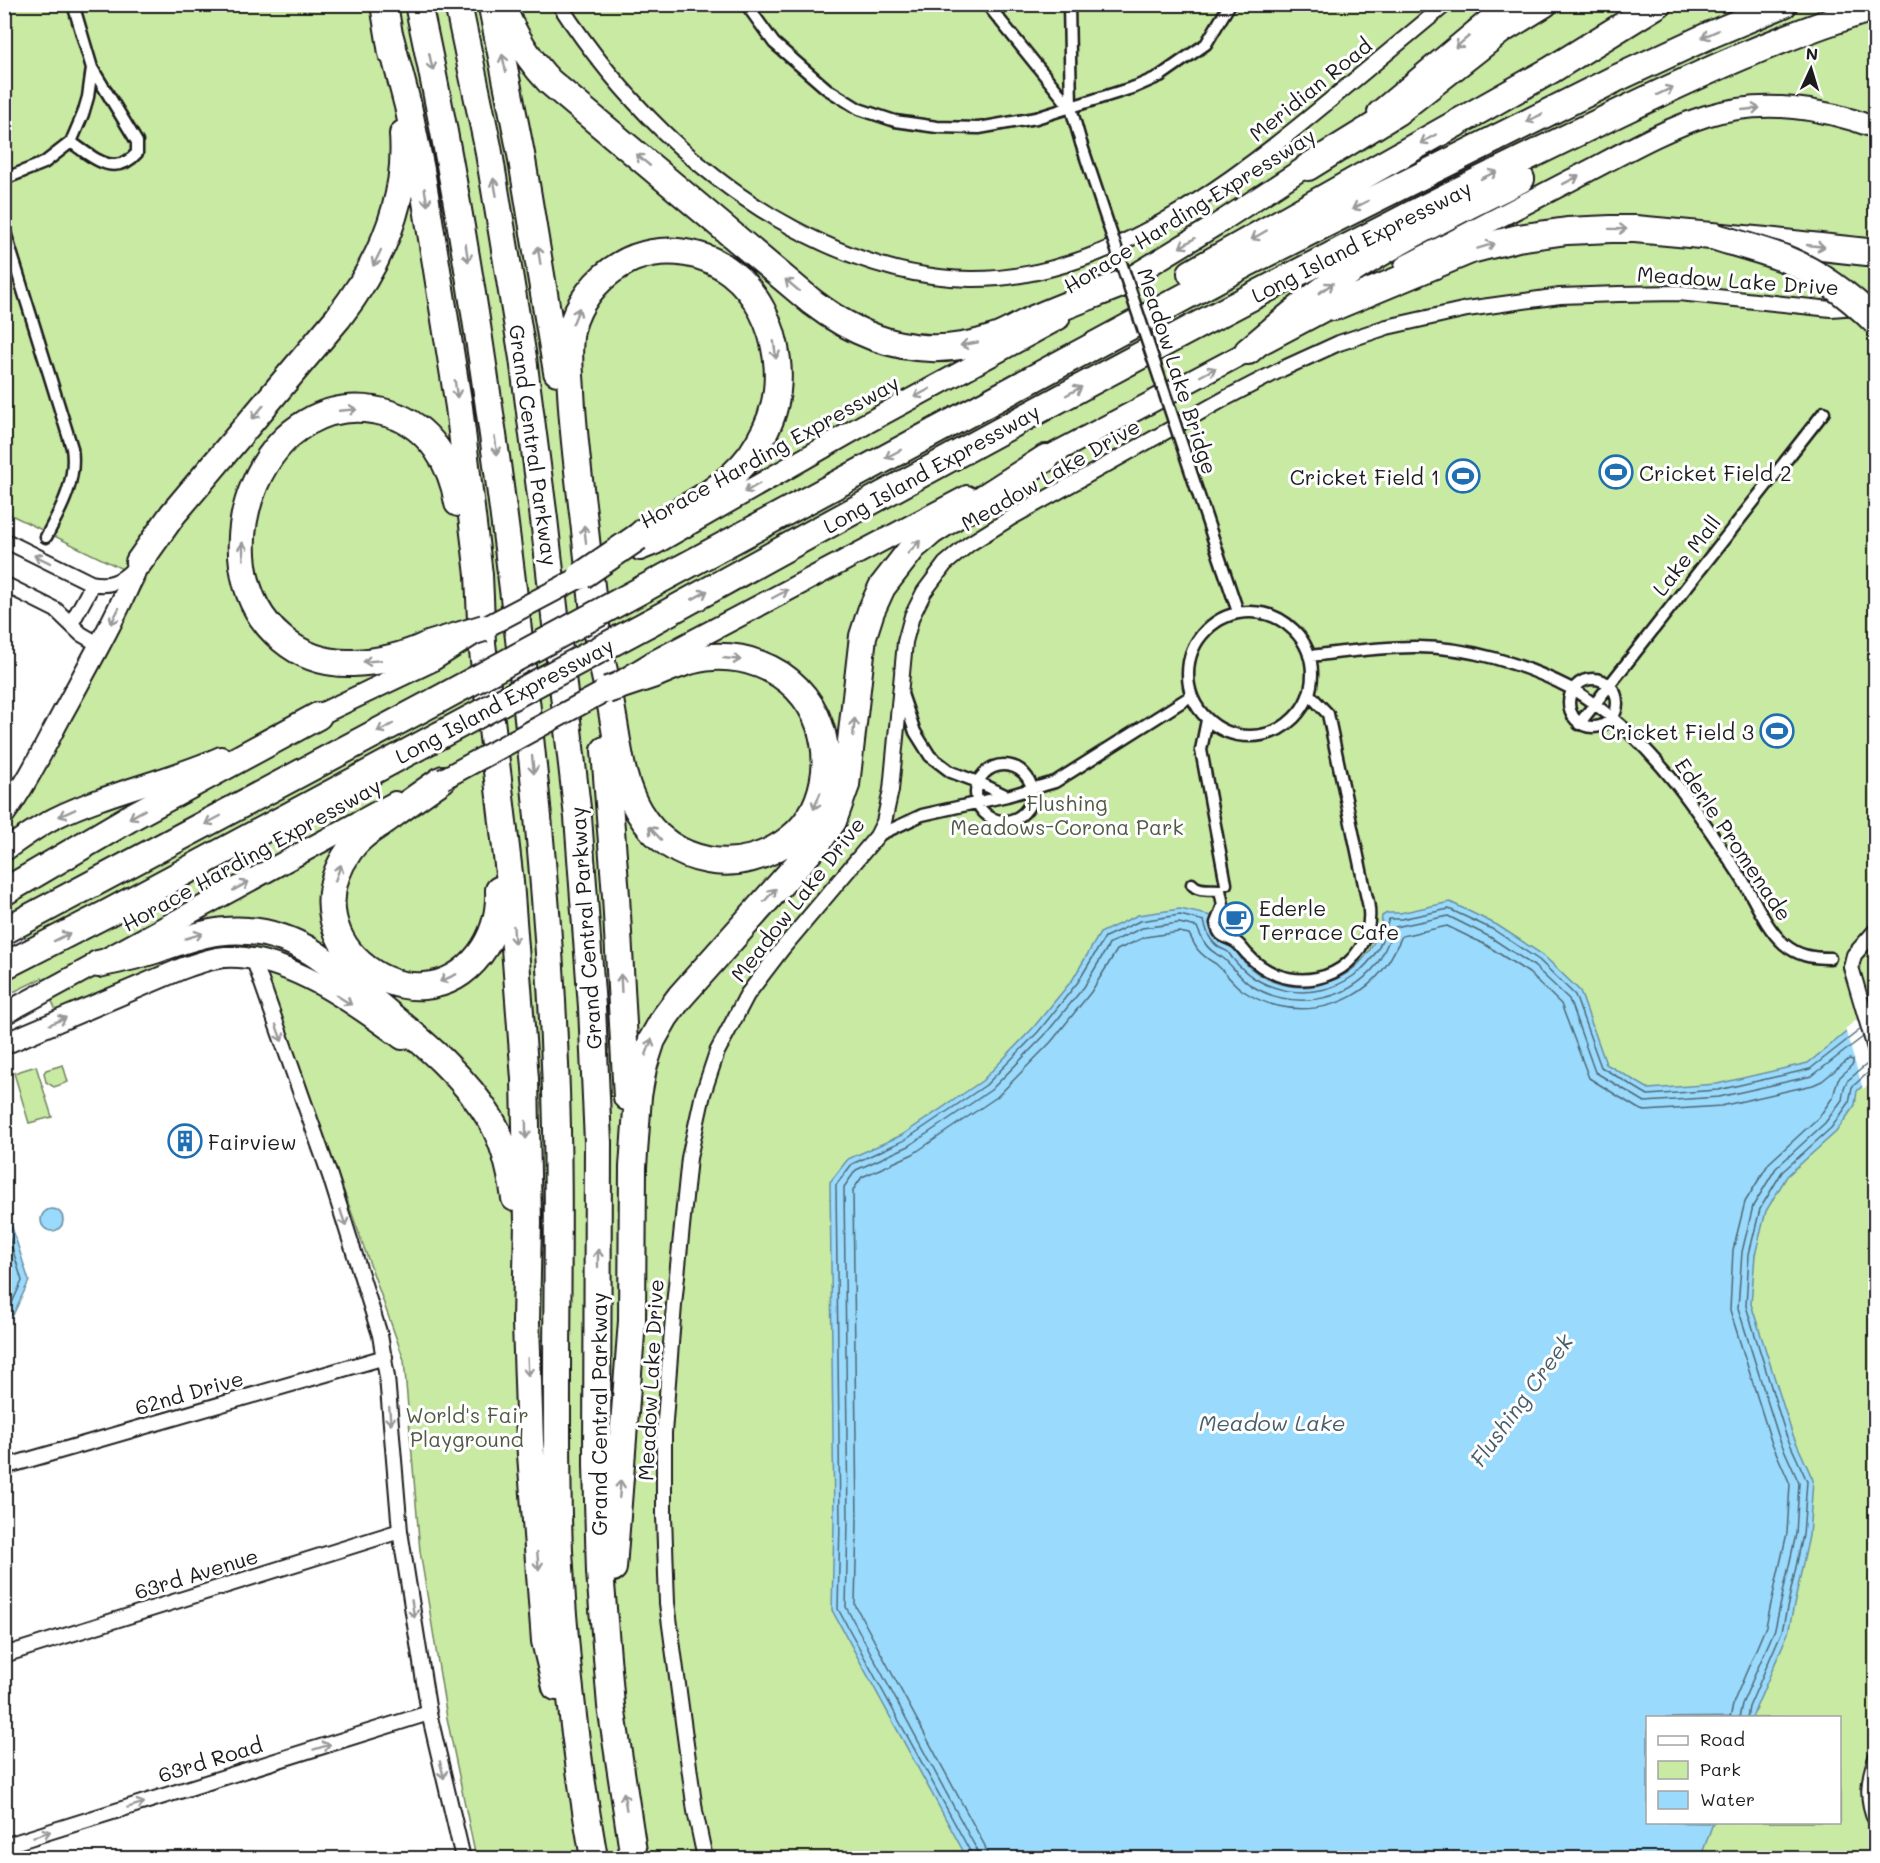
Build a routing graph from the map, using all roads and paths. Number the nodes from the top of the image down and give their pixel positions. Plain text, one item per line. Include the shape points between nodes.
1 (73, 4) edge
2 (384, 4) edge
3 (418, 4) edge
4 (458, 4) edge
5 (491, 4) edge
6 (501, 4) edge
7 (559, 4) edge
8 (746, 4) edge
9 (987, 4) edge
10 (1069, 4) edge
11 (1230, 4) edge
12 (1446, 4) edge
13 (1507, 4) edge
14 (1544, 4) edge
15 (1658, 4) edge
16 (1675, 4) edge
17 (1784, 4) edge
18 (1875, 7) edge
19 (390, 37) junction
20 (92, 68) junction
21 (1551, 70) junction
22 (1634, 106) junction
23 (1071, 108) junction
24 (1874, 127) edge
25 (71, 142) junction
26 (1308, 166) junction
27 (4, 178) edge
28 (4, 230) edge
29 (1716, 237) junction
30 (1875, 253) edge
31 (1121, 284) junction
32 (1875, 306) edge
33 (1334, 307) junction
34 (1248, 351) junction
35 (1824, 412) dead end
36 (963, 416) junction
37 (573, 436) junction
38 (1046, 458) junction
39 (46, 537) dead end
40 (4, 540) edge
41 (639, 543) junction
42 (139, 562) junction
43 (581, 576) joint
44 (91, 583) junction
45 (4, 584) edge
46 (1239, 612) junction
47 (71, 624) junction
48 (483, 635) junction
49 (99, 645) junction
50 (429, 654) junction
51 (600, 654) junction
52 (1309, 656) junction
53 (654, 667) junction
54 (1609, 685) junction
55 (901, 689) junction
56 (1572, 689) junction
57 (607, 690) joint
58 (1309, 694) junction
59 (1191, 696) junction
60 (1594, 704) junction
61 (318, 716) junction
62 (1612, 717) junction
63 (1207, 720) junction
64 (1579, 724) junction
65 (496, 773) junction
66 (443, 779) junction
67 (978, 782) junction
68 (13, 786) edge
69 (1032, 789) junction
70 (1007, 796) junction
71 (978, 803) junction
72 (4, 815) edge
73 (877, 836) junction
74 (4, 851) edge
75 (1192, 884) dead end
76 (1226, 884) dead end
77 (4, 892) edge
78 (1875, 930) edge
79 (4, 931) edge
80 (253, 958) junction
81 (1830, 958) dead end
82 (98, 964) junction
83 (4, 966) edge
84 (4, 1014) edge
85 (4, 1044) edge
86 (1875, 1052) edge
87 (471, 1091) junction
88 (633, 1167) junction
89 (526, 1323) junction
90 (385, 1358) junction
91 (4, 1467) edge
92 (400, 1531) junction
93 (605, 1652) junction
94 (4, 1655) edge
95 (429, 1713) junction
96 (1875, 1758) edge
97 (587, 1818) junction
98 (1875, 1821) edge
99 (4, 1846) edge
100 (464, 1858) edge
101 (594, 1858) edge
102 (634, 1858) edge
103 (705, 1858) edge

1 - 20 street
2 - 19 highway
3 -> 97 highway, Grand Central Parkway via 481,337 539,818 557,1112 560,1559 567,1668
93 -> 4 highway, Grand Central Parkway via 597,1491 598,1150 580,836 522,350 496,192
37 -> 5 highway via 558,377 522,154
31 -> 6 highway via 975,343 938,348 903,346 860,333 812,302 550,82 528,57
7 - 12 street, Meridian Road via 636,104 742,197 808,236 860,258 906,272 971,279 1013,277 1068,263 1169,218 1246,169
8 - 23 street via 774,43 827,89 859,109 895,121 979,128
9 - 23 street
10 - 23 street
11 - 23 street via 1206,44 1190,57 1135,87
13 -> 26 main road, Horace Harding Expressway
14 - 26 highway via 1500,31 1397,112
15 - 21 highway
16 - 21 highway
17 -> 36 highway, Long Island Expressway via 1663,56 1383,193
22 -> 18 highway, Long Island Expressway via 1747,54
19 -> 42 highway via 404,156 396,208 380,252 343,311 173,514
19 -> 48 highway via 419,159 446,322 463,439
20 - 25 street via 88,97
20 - 25 street via 136,142 137,153 122,163 107,165
21 -> 36 highway via 1144,302 1058,346
34 -> 22 highway via 1302,305 1350,272 1531,174
83 -> 22 highway, Long Island Expressway, bridge via 1313,265
23 - 46 street, Meadow Lake Bridge, bridge
33 -> 24 main road via 1395,271 1643,143 1707,116 1787,107 1830,113
25 - 27 street via 44,163
26 -> 31 main road, Horace Harding Expressway
28 - 39 street via 75,464 71,484
29 -> 30 highway, bridge
29 - 32 highway, bridge via 1785,259
33 -> 29 highway via 1449,258 1518,238 1611,229
31 -> 41 main road, Horace Harding Expressway via 655,544
32 - 55 street, Meadow Lake Drive via 1831,309 1679,293 1560,296 1467,309 1387,327 1340,343 1226,398 969,544 945,564 912,616 905,642
33 - 34 main road
38 -> 34 main road
35 - 54 street, Lake Mall
36 -> 79 highway, Long Island Expressway, bridge
37 -> 41 highway via 570,336 585,297 606,275 644,255 675,251 719,264 752,292 774,340 777,389 769,423 751,454 729,478 646,530
51 -> 37 highway
53 -> 38 main road via 951,504
88 -> 38 highway via 640,1082 658,1028 680,997 834,821 849,770 863,636 882,587 913,547 932,531
44 -> 40 street
41 - 43 highway, bridge
42 - 44 street via 118,581 108,585
42 -> 49 main road
43 - 48 main road, bridge
44 - 47 street
45 - 47 street via 56,610
46 - 52 street via 1274,616 1290,626 1302,639
46 - 59 street via 1221,618 1195,642 1187,676
47 - 49 street
48 - 50 highway, bridge
50 -> 48 highway via 328,662 289,645 268,625 253,601 243,546 249,501 278,445 316,417 362,409 392,415 417,428 436,449 449,472 457,499 465,574
48 - 65 highway
49 - 68 main road
50 - 61 main road
53 -> 51 highway via 729,658 768,668 801,693 813,710 825,741 825,772 813,813 788,841 752,858 714,861 688,855 654,833 637,809 624,779
88 -> 51 highway
52 - 56 street, Ederle Promenade via 1415,647 1456,650 1534,672
52 - 58 street
53 - 57 highway, bridge
54 - 56 street via 1593,679
54 - 60 street, Lake Mall
54 - 62 street via 1617,698
55 - 67 street via 915,732 930,756 951,772
55 - 73 street, Meadow Lake Drive via 891,790
56 - 60 street, Ederle Promenade
56 - 64 street via 1568,705
57 - 66 main road, Horace Harding Expressway, bridge
58 - 63 street via 1300,711 1270,733 1233,734
58 - 75 street via 1328,714 1370,908 1369,928 1359,953 1325,976 1293,979 1278,975 1254,961 1237,942 1220,934 1216,923 1223,905 1220,890 1199,890
59 - 63 street
59 - 69 street via 1055,782
60 - 62 street, Ederle Promenade
60 - 64 street, Lake Mall
61 -> 74 main road via 196,767 76,808
61 -> 77 highway via 135,815
62 - 64 street via 1596,727
62 - 81 street, Ederle Promenade via 1678,786 1783,943 1800,955
63 - 76 street via 1201,750
65 -> 66 highway via 500,901 491,938 476,959 456,975 431,985 387,981 361,966 342,943 333,918 332,890 341,863 364,833
65 -> 89 highway via 510,882 524,1069
82 -> 66 main road, Horace Harding Expressway
67 - 69 street via 987,770 1006,765 1023,772
67 - 70 street
67 - 71 street
68 - 72 main road
69 - 70 street
69 - 71 street via 1028,808 1012,820 988,816
70 - 71 street
71 - 73 street via 922,815
73 - 103 street, Meadow Lake Drive via 747,995 717,1052 689,1158 664,1433 664,1516 667,1603
78 - 86 street via 1854,955 1851,967
85 -> 80 main road via 210,959
80 -> 87 main road via 285,967 339,997
80 -> 90 street via 330,1176
82 - 84 main road, Horace Harding Expressway
82 -> 87 highway via 206,932 251,931 284,940 313,952 339,972 423,1043
87 - 89 highway via 500,1137 509,1165
93 -> 88 highway via 629,1364
89 -> 97 highway via 530,1441 545,1641
90 - 91 street, 62nd Drive
90 -> 92 street
92 - 94 street, 63rd Avenue
92 -> 95 street
102 -> 93 highway, Grand Central Parkway
99 -> 95 street, 63rd Road
95 -> 100 street
96 - 98 street via 1868,1793
97 - 101 highway, Grand Central Parkway

